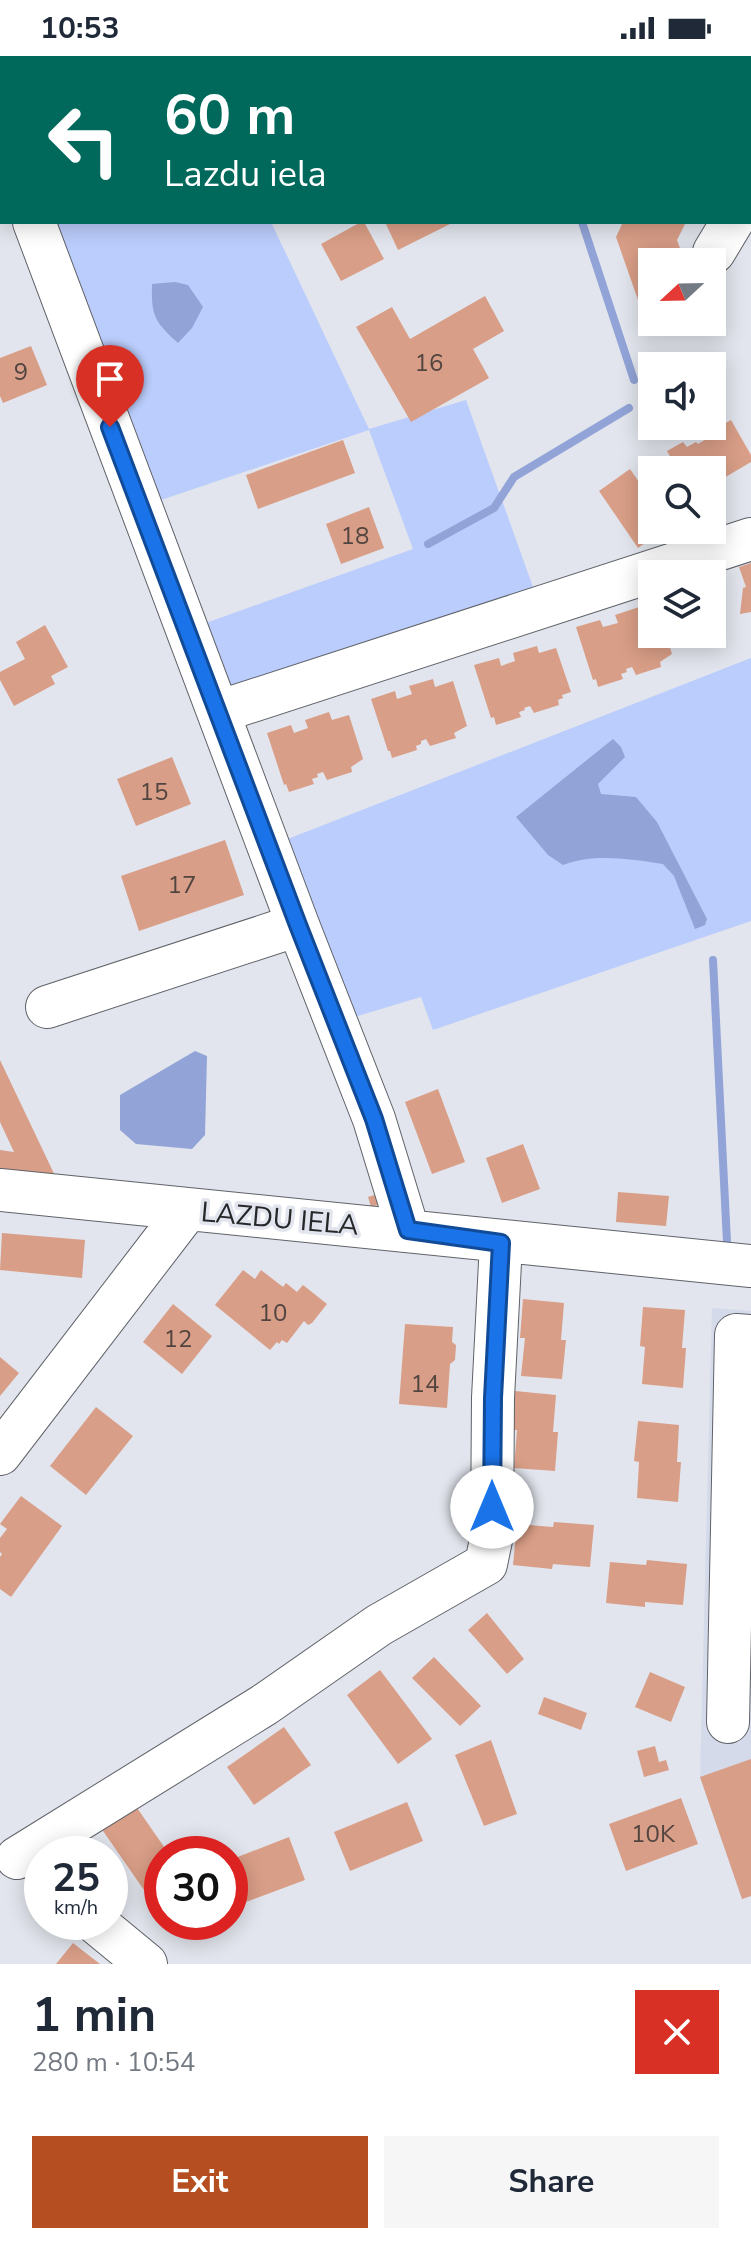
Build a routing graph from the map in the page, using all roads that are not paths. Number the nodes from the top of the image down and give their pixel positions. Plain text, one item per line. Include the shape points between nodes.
1 (35, 224) edge
2 (751, 539) edge
3 (218, 712) junction
4 (298, 925) junction
5 (47, 1007) dead end
6 (0, 1190) edge
7 (187, 1210) junction
8 (408, 1230) junction
9 (501, 1243) junction
10 (751, 1266) edge
11 (751, 1336) edge
12 (0, 1454) edge
13 (728, 1722) dead end
14 (20, 1860) edge
15 (117, 1940) edge
16 (146, 1964) edge

1 - 3 street
2 - 3 street
3 - 4 street
4 - 5 street
4 - 8 street via 374,1119
6 - 7 street, LAZDU IELA
7 - 8 street, LAZDU IELA
7 - 12 street
8 - 9 street, LAZDU IELA
9 - 10 street, LAZDU IELA
9 - 14 street via 492,1535 486,1564 379,1625
11 - 13 street via 736,1335
15 - 16 street

